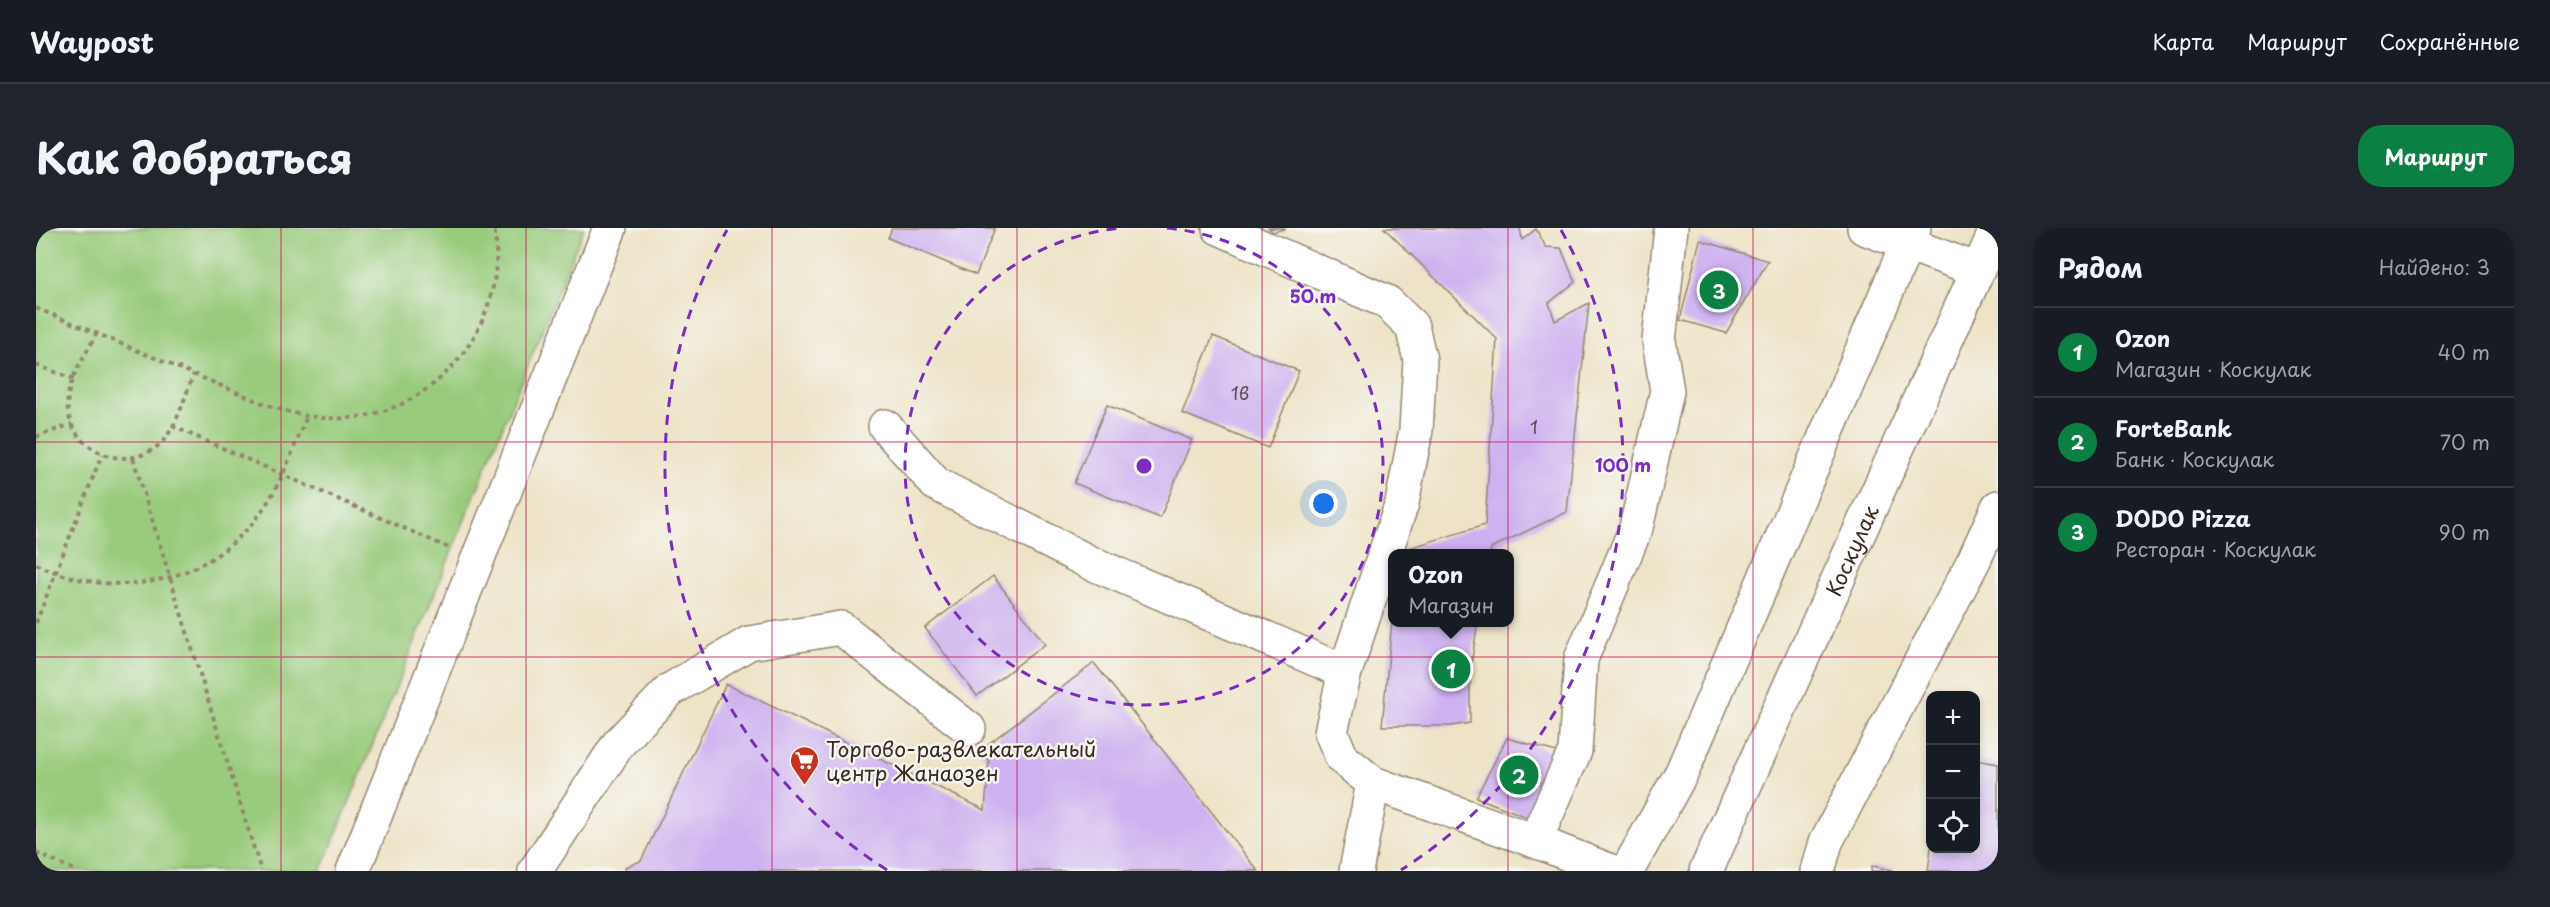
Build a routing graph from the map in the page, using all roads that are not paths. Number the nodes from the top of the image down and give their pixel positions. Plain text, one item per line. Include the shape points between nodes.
1 (610, 228) edge
2 (1219, 228) edge
3 (1671, 228) edge
4 (1864, 228) edge
5 (1997, 228) edge
6 (1910, 236) edge
7 (1978, 270) junction
8 (885, 426) dead end
9 (1998, 507) edge
10 (1345, 672) junction
11 (969, 729) dead end
12 (1373, 783) junction
13 (1535, 841) junction
14 (353, 871) edge
15 (535, 871) edge
16 (1356, 871) edge
17 (1611, 871) edge
18 (1627, 871) edge
19 (1706, 871) edge
20 (1818, 871) edge

1 - 14 street
2 - 10 street via 1387,302 1412,326 1420,360 1416,430 1402,503
3 - 13 street via 1659,340 1666,391 1636,528 1581,659 1575,751
4 - 6 street
5 - 7 street, Коскулак
6 - 7 street
6 - 18 street via 1683,772
7 - 19 street, Коскулак
8 - 10 street via 936,484 1089,562
9 - 20 street via 1826,842
10 - 12 street via 1331,732 1342,758
11 - 15 street via 841,628 749,643 670,690 619,743
12 - 13 street
12 - 16 street
13 - 17 street

